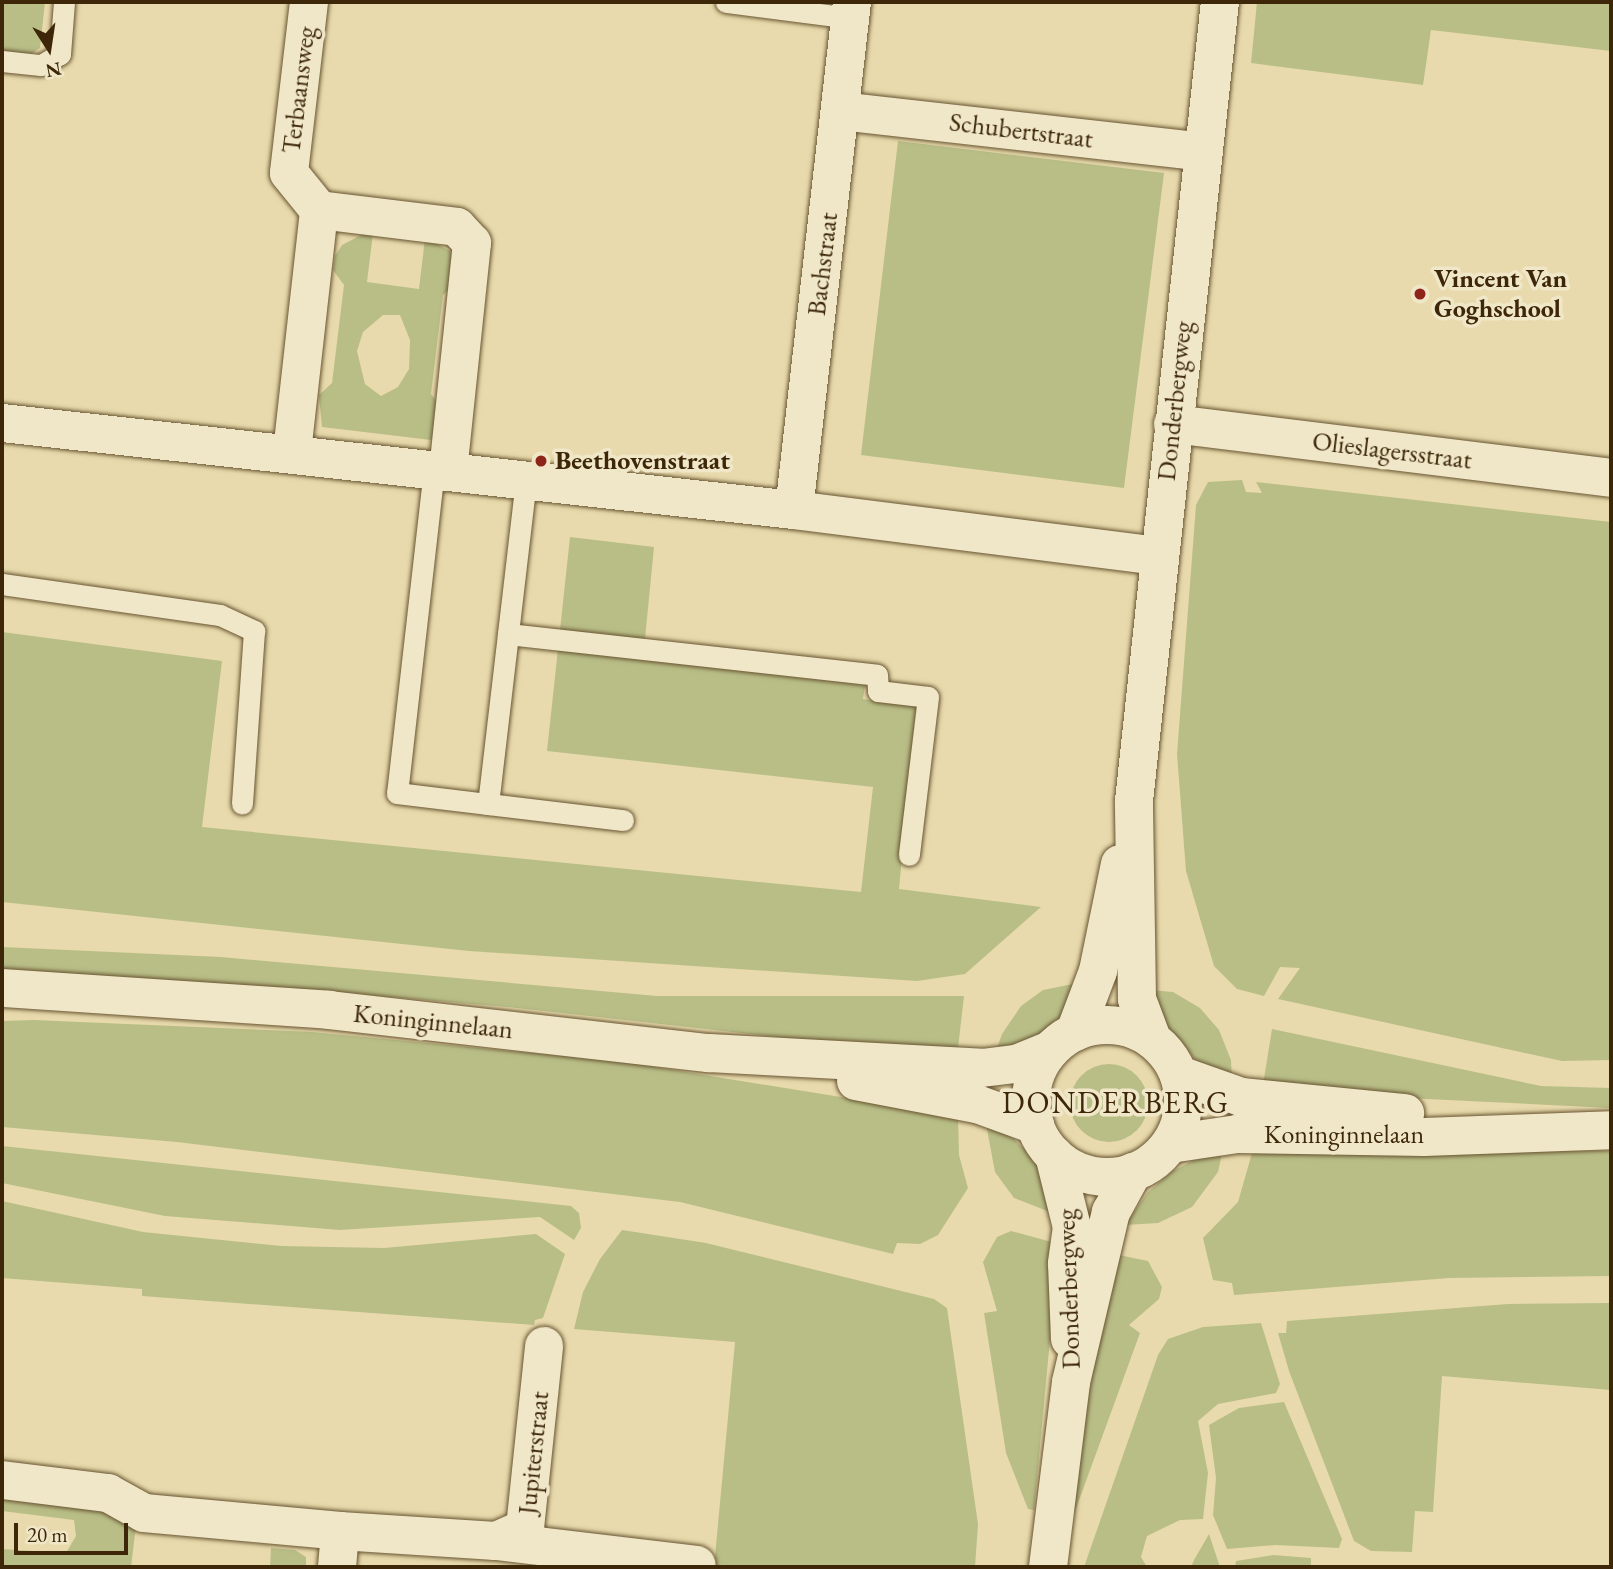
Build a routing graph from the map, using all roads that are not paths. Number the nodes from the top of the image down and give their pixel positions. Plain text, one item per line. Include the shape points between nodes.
1 (64, 2) edge
2 (309, 2) edge
3 (726, 2) edge
4 (1220, 2) edge
5 (852, 10) edge
6 (2, 61) edge
7 (840, 111) junction
8 (1203, 152) junction
9 (319, 211) junction
10 (2, 423) edge
11 (1172, 424) junction
12 (292, 452) junction
13 (441, 469) junction
14 (1611, 478) edge
15 (526, 480) junction
16 (794, 510) junction
17 (1158, 556) junction
18 (2, 584) edge
19 (508, 634) junction
20 (1134, 801) junction
21 (242, 804) dead end
22 (488, 804) junction
23 (623, 820) dead end
24 (909, 855) dead end
25 (2, 988) edge
26 (156, 998) junction
27 (2, 1003) edge
28 (1152, 1039) junction
29 (1062, 1041) junction
30 (709, 1053) junction
31 (1179, 1075) junction
32 (1518, 1130) junction
33 (1611, 1130) edge
34 (1044, 1140) junction
35 (1170, 1144) junction
36 (1133, 1172) junction
37 (544, 1346) dead end
38 (1071, 1382) junction
39 (2, 1480) edge
40 (496, 1541) junction
41 (339, 1549) edge
42 (697, 1565) dead end
43 (1048, 1567) edge

1 - 6 lane via 60,54 41,65
2 - 9 street, Terbaansweg via 289,173
3 - 5 lane, Bachstraat
4 - 8 street, Donderbergweg
5 - 7 street, Bachstraat
7 - 8 street, Schubertstraat
7 - 16 street, Bachstraat
8 - 11 street, Donderbergweg
9 - 12 street
9 - 13 street via 457,227 472,243
10 - 12 street
11 - 14 street, Olieslagersstraat
11 - 17 street, Donderbergweg
12 - 13 street
13 - 15 street
13 - 22 lane via 397,793
15 - 16 street
15 - 19 lane
16 - 17 street
17 - 20 street, Donderbergweg
18 - 21 lane via 220,615 254,631
19 - 22 lane
19 - 24 lane via 877,675 878,691 928,697
20 - 28 street, Donderbergweg via 1137,999
20 - 29 street, Donderbergweg via 1097,971
22 - 23 lane
25 - 26 street, Koninginnelaan
26 - 27 street, Koninginnelaan
26 - 30 street, Koninginnelaan via 329,1010
28 - 29 street via 1115,1025
28 - 31 street
29 - 30 street, Koninginnelaan via 1016,1064 982,1068
29 - 34 street via 1032,1086
30 - 34 street, Koninginnelaan via 977,1104
31 - 32 street, Koninginnelaan via 1241,1097 1424,1114
31 - 35 street via 1183,1111
32 - 33 street, Koninginnelaan
32 - 35 street, Koninginnelaan via 1424,1136 1237,1134
34 - 36 street via 1091,1175
34 - 38 street, Donderbergweg via 1072,1227 1067,1264
35 - 36 street
36 - 38 street, Donderbergweg via 1111,1212
37 - 40 street, Jupiterstraat via 530,1517 525,1528
38 - 43 street, Donderbergweg
39 - 41 street, Jupiterstraat via 108,1493 144,1513
40 - 41 street, Jupiterstraat
40 - 42 street, Jupiterstraat

